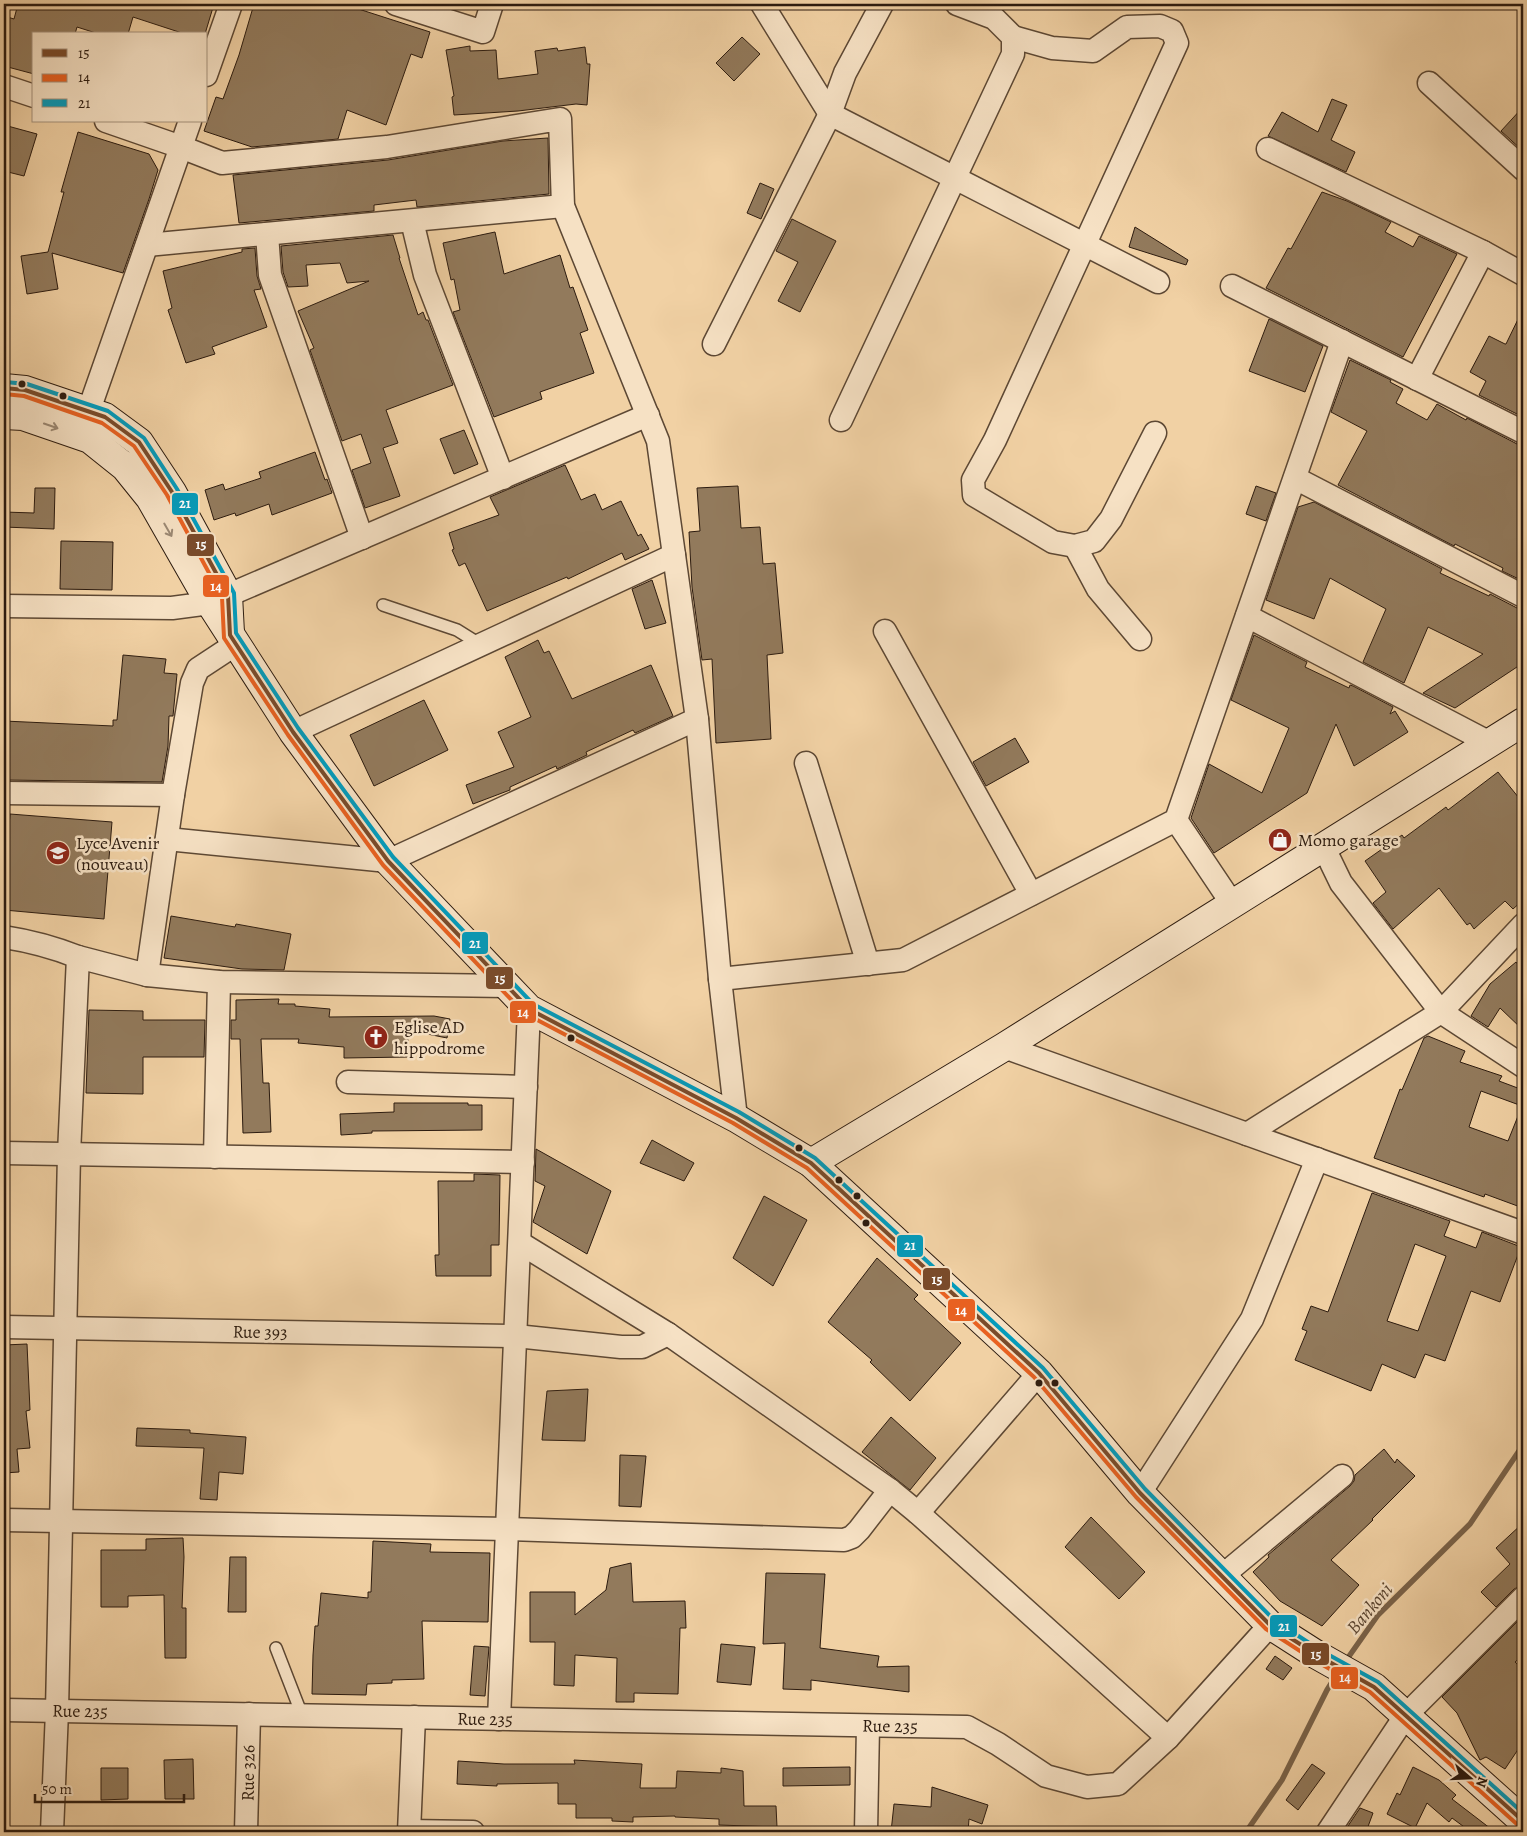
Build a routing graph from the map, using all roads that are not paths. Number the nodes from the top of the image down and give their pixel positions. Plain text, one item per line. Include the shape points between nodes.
1 (231, 4) edge
2 (396, 4) edge
3 (492, 4) edge
4 (762, 4) edge
5 (882, 4) edge
6 (957, 4) edge
7 (1013, 37) junction
8 (208, 69) edge
9 (1429, 83) dead end
10 (4, 86) edge
11 (32, 95) edge
12 (830, 114) junction
13 (109, 122) edge
14 (190, 122) edge
15 (181, 147) junction
16 (1268, 149) dead end
17 (1523, 169) edge
18 (955, 178) junction
19 (563, 206) junction
20 (412, 221) junction
21 (266, 234) junction
22 (147, 245) junction
23 (1085, 245) junction
24 (1483, 252) junction
25 (1523, 274) edge
26 (1158, 282) dead end
27 (1232, 286) dead end
28 (1342, 341) junction
29 (714, 344) dead end
30 (1417, 378) junction
31 (4, 386) edge
32 (6, 415) edge
33 (648, 415) junction
34 (841, 420) dead end
35 (85, 424) junction
36 (1523, 432) edge
37 (1155, 433) dead end
38 (503, 478) junction
39 (1295, 478) junction
40 (362, 538) junction
41 (1076, 546) junction
42 (674, 555) junction
43 (1523, 596) edge
44 (219, 599) junction
45 (383, 605) dead end
46 (4, 606) edge
47 (1247, 616) junction
48 (885, 631) dead end
49 (233, 639) junction
50 (1140, 639) dead end
51 (481, 645) junction
52 (697, 719) junction
53 (1523, 722) edge
54 (294, 732) junction
55 (1490, 742) junction
56 (806, 763) dead end
57 (4, 792) edge
58 (173, 796) junction
59 (1176, 820) junction
60 (167, 839) junction
61 (1324, 848) junction
62 (388, 861) junction
63 (1031, 894) junction
64 (1233, 905) junction
65 (1523, 925) edge
66 (4, 937) edge
67 (78, 957) junction
68 (868, 964) junction
69 (147, 975) junction
70 (720, 979) junction
71 (219, 982) junction
72 (508, 986) junction
73 (529, 1009) junction
74 (1441, 1012) junction
75 (1004, 1047) junction
76 (1523, 1066) edge
77 (348, 1082) dead end
78 (526, 1088) junction
79 (736, 1118) junction
80 (1247, 1134) junction
81 (4, 1153) edge
82 (69, 1154) junction
83 (215, 1156) junction
84 (1317, 1159) junction
85 (523, 1162) junction
86 (811, 1163) junction
87 (1523, 1233) edge
88 (520, 1243) junction
89 (4, 1327) edge
90 (65, 1328) junction
91 (668, 1334) junction
92 (516, 1336) junction
93 (1039, 1372) junction
94 (1342, 1476) dead end
95 (890, 1490) junction
96 (1140, 1493) junction
97 (918, 1513) junction
98 (4, 1520) edge
99 (61, 1521) junction
100 (508, 1529) junction
101 (1222, 1576) junction
102 (1523, 1598) edge
103 (1270, 1624) junction
104 (276, 1648) dead end
105 (4, 1710) edge
106 (57, 1711) junction
107 (249, 1714) junction
108 (302, 1715) junction
109 (1406, 1715) junction
110 (414, 1717) junction
111 (499, 1719) junction
112 (868, 1726) junction
113 (1168, 1738) junction
114 (1523, 1821) edge
115 (52, 1832) edge
116 (246, 1832) edge
117 (409, 1832) edge
118 (473, 1832) edge
119 (866, 1832) edge
120 (1328, 1832) edge

1 - 8 street
2 - 3 street via 483,32
4 - 12 street
5 - 12 street via 845,73
6 - 7 street via 994,18
7 - 18 street via 1013,54
7 - 23 street via 1052,48 1093,51 1127,27 1160,26 1172,30 1177,43
9 - 17 street
10 - 11 street
12 - 18 street
12 - 29 street
13 - 15 street
14 - 15 street
15 - 19 street via 222,163 387,147 560,120
15 - 22 street
16 - 24 street
18 - 23 street
18 - 34 street
19 - 20 street
19 - 33 street
20 - 21 street
20 - 38 street via 425,274
21 - 22 street
21 - 40 street via 270,275
22 - 35 street
23 - 26 street
23 - 41 street via 995,440 973,480 974,495 1053,542
24 - 25 street
24 - 30 street
27 - 28 street
28 - 30 street
28 - 39 street
30 - 36 street
31 - 32 street
31 - 35 street via 25,390
32 -> 35 street
33 - 38 street
33 - 42 street via 658,441
35 - 44 street via 90,439 125,467 150,498
37 - 41 street via 1111,520 1094,541
38 - 40 street
39 - 43 street
39 - 47 street
40 - 44 street
41 - 50 street via 1098,589
42 - 51 street
42 - 52 street
44 - 46 street via 172,608
44 - 49 street
45 - 51 lane via 457,630
47 - 55 street
47 - 59 street
48 - 63 street
49 - 54 street
49 - 58 street via 198,669 192,684
51 - 54 street
52 - 62 street
52 - 70 street
53 - 55 street
54 - 62 street
55 - 61 street
56 - 68 street
57 - 58 street
58 - 60 street
59 - 63 street
59 - 64 street
60 - 62 street
60 - 69 street
61 - 64 street
61 - 74 street via 1342,883
62 - 72 street
63 - 68 street via 903,960
64 - 75 street
65 - 74 street
66 - 67 street via 31,941
67 - 69 street
67 - 82 street
68 - 70 street
69 - 71 street
70 - 79 street
71 - 72 street
71 - 83 street
72 - 73 street
73 - 78 street
73 - 79 street
74 - 76 street
74 - 80 street
75 - 80 street
75 - 86 street
77 - 78 street
78 - 85 street
79 - 86 street
80 - 84 street
81 - 82 street
82 - 83 street
82 - 90 street
83 - 85 street
84 - 87 street
84 - 96 street via 1252,1319
85 - 88 street
86 - 93 street
88 - 91 street
88 - 92 street
89 - 90 street, Rue 393
90 - 92 street, Rue 393
90 - 99 street
91 - 92 street, Rue 393 via 642,1347
91 - 95 street
92 - 100 street
93 - 96 street
93 - 97 street
94 - 101 street
95 - 97 street
95 - 100 street via 859,1530 844,1540
96 - 101 street
97 - 113 street
98 - 99 street
99 - 100 street
99 - 106 street
100 - 111 street
101 - 103 street
102 - 109 street
103 - 109 street via 1374,1687
103 - 113 street
104 - 108 lane
105 - 106 street, Rue 235
106 - 107 street, Rue 235
106 - 115 street
107 - 108 street, Rue 235
107 - 116 street, Rue 326
108 - 110 street, Rue 235
109 - 114 street
109 - 120 street
110 - 111 street, Rue 235
110 - 117 street
111 - 112 street, Rue 235
112 - 113 street, Rue 235 via 967,1727 1046,1776 1087,1787 1118,1784
112 - 119 street
117 - 118 street

